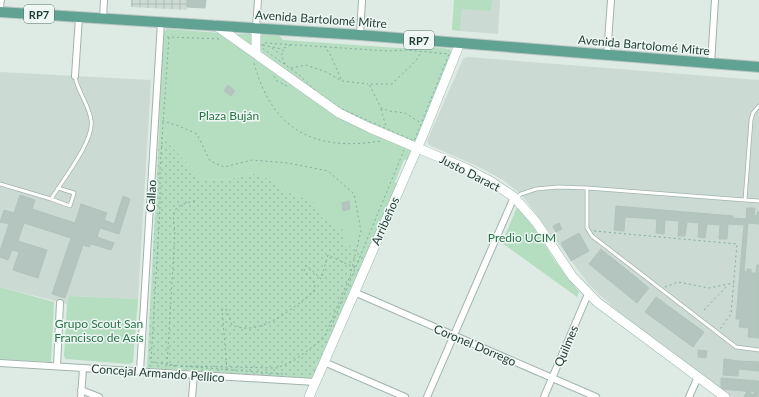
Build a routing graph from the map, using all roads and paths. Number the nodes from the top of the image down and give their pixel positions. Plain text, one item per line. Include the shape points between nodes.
1 (1, 0) edge
2 (104, 0) edge
3 (258, 0) edge
4 (362, 0) edge
5 (611, 0) edge
6 (715, 0) edge
7 (0, 6) edge
8 (0, 12) edge
9 (79, 16) junction
10 (103, 18) junction
11 (162, 22) junction
12 (215, 25) junction
13 (256, 28) junction
14 (360, 35) junction
15 (160, 36) junction
16 (169, 37) junction
17 (224, 39) dead end
18 (460, 43) junction
19 (262, 44) junction
20 (293, 44) junction
21 (324, 46) junction
22 (271, 48) junction
23 (282, 49) junction
24 (421, 52) junction
25 (281, 55) junction
26 (607, 55) junction
27 (254, 56) junction
28 (711, 64) junction
29 (285, 65) junction
30 (759, 67) edge
31 (291, 68) junction
32 (75, 76) joint
33 (342, 81) junction
34 (369, 84) junction
35 (759, 106) edge
36 (381, 108) junction
37 (156, 119) junction
38 (164, 121) junction
39 (422, 123) junction
40 (388, 133) junction
41 (407, 141) junction
42 (417, 148) junction
43 (0, 184) edge
44 (58, 188) junction
45 (587, 188) junction
46 (515, 198) junction
47 (51, 199) junction
48 (198, 200) dead end
49 (745, 200) junction
50 (759, 201) edge
51 (588, 231) junction
52 (353, 267) junction
53 (355, 269) junction
54 (735, 282) junction
55 (728, 284) junction
56 (660, 289) junction
57 (354, 292) junction
58 (588, 294) junction
59 (60, 303) dead end
60 (704, 310) dead end
61 (717, 332) junction
62 (454, 336) junction
63 (324, 344) dead end
64 (759, 350) edge
65 (324, 362) junction
66 (0, 363) edge
67 (167, 364) junction
68 (56, 366) junction
69 (227, 367) junction
70 (83, 368) junction
71 (227, 370) junction
72 (140, 371) junction
73 (287, 374) dead end
74 (194, 375) junction
75 (552, 378) junction
76 (698, 378) junction
77 (315, 382) junction
78 (82, 390) junction
79 (81, 397) edge
80 (99, 397) edge
81 (192, 397) edge
82 (308, 397) edge
83 (405, 397) edge
84 (427, 397) edge
85 (544, 397) edge
86 (596, 397) edge
87 (689, 397) edge
88 (725, 397) edge

1 - 7 street
2 - 10 street
3 - 13 street
4 - 14 street
5 - 26 street
6 - 28 street
8 - 9 main road, Avenida Bartolomé Mitre / RP7
9 - 10 main road, Avenida Bartolomé Mitre / RP7
9 - 32 street
10 - 11 main road, Avenida Bartolomé Mitre / RP7
11 - 12 main road, Avenida Bartolomé Mitre / RP7
11 - 15 street, Callao
12 - 13 main road, Avenida Bartolomé Mitre / RP7
12 - 27 street, Justo Daract
13 - 14 main road, Avenida Bartolomé Mitre / RP7
13 - 27 street
14 - 18 main road, Avenida Bartolomé Mitre / RP7
15 - 16 path
15 - 37 street, Callao
16 - 17 path
16 - 38 path
18 - 26 main road, Avenida Bartolomé Mitre / RP7
18 - 42 street, Arribeños
19 - 20 path
19 - 22 path
19 - 29 path via 262,48
20 - 21 path
20 - 23 path
21 - 24 path
21 - 33 path
22 - 23 path
22 - 25 path
23 - 25 path via 284,52
24 - 34 path via 414,64 392,84
24 - 39 path via 449,54
25 - 29 path
26 - 28 main road, Avenida Bartolomé Mitre / RP7
27 - 40 street, Justo Daract via 328,106
27 - 40 path via 258,76 271,105 289,125 302,134 318,140 347,144 377,141
28 - 30 main road, Avenida Bartolomé Mitre / RP7
29 - 31 path
31 - 33 path via 306,66 326,72
31 - 40 path via 316,92
32 - 44 lane via 88,107 92,130
33 - 34 path
34 - 36 path
35 - 49 lane via 753,112 751,120
36 - 39 path via 406,113
36 - 40 path
37 - 38 path
37 - 72 street, Callao
38 - 52 path via 197,134 210,161 224,167 252,160 328,170 354,194 361,231
38 - 67 path via 151,362
39 - 41 path via 414,141
40 - 41 street, Justo Daract
40 - 41 path
41 - 42 street, Justo Daract
41 - 53 path
42 - 46 street, Justo Daract via 490,181
42 - 57 street, Arribeños
43 - 47 lane
44 - 47 lane
44 - 47 lane via 74,193 70,206
45 - 46 lane via 536,189
45 - 49 lane
45 - 51 lane
46 - 58 street, Justo Daract via 536,222 572,276
46 - 62 street
48 - 67 path via 180,204 172,216 175,232
49 - 50 lane
51 - 54 path via 738,244
51 - 56 lane
52 - 53 path
52 - 69 path via 324,338 295,360 277,368
52 - 69 path via 328,255 321,279 306,266 304,270 315,284 314,292 275,320 256,327 232,325 226,309 222,309
53 - 63 path
54 - 55 path
54 - 61 path via 732,314
55 - 56 path via 705,288 678,282
55 - 60 path
56 - 61 lane
57 - 62 street, Coronel Dorrego
57 - 65 street, Arribeños
58 - 75 street, Quilmes
58 - 76 street, Justo Daract
59 - 68 street
61 - 64 lane via 736,347
62 - 75 street, Coronel Dorrego
62 - 84 street
65 - 77 street, Arribeños
65 - 83 street
66 - 68 street, Concejal Armando Pellico
67 - 69 path
67 - 71 path
68 - 70 street, Concejal Armando Pellico
69 - 71 path
70 - 72 street, Concejal Armando Pellico
70 - 78 street
71 - 73 path
72 - 74 street, Concejal Armando Pellico
74 - 77 street, Concejal Armando Pellico
74 - 81 street
75 - 85 street, Quilmes
75 - 86 street, Coronel Dorrego
76 - 87 street
76 - 88 street, Justo Daract
77 - 82 street, Arribeños
78 - 79 street
78 - 80 street

